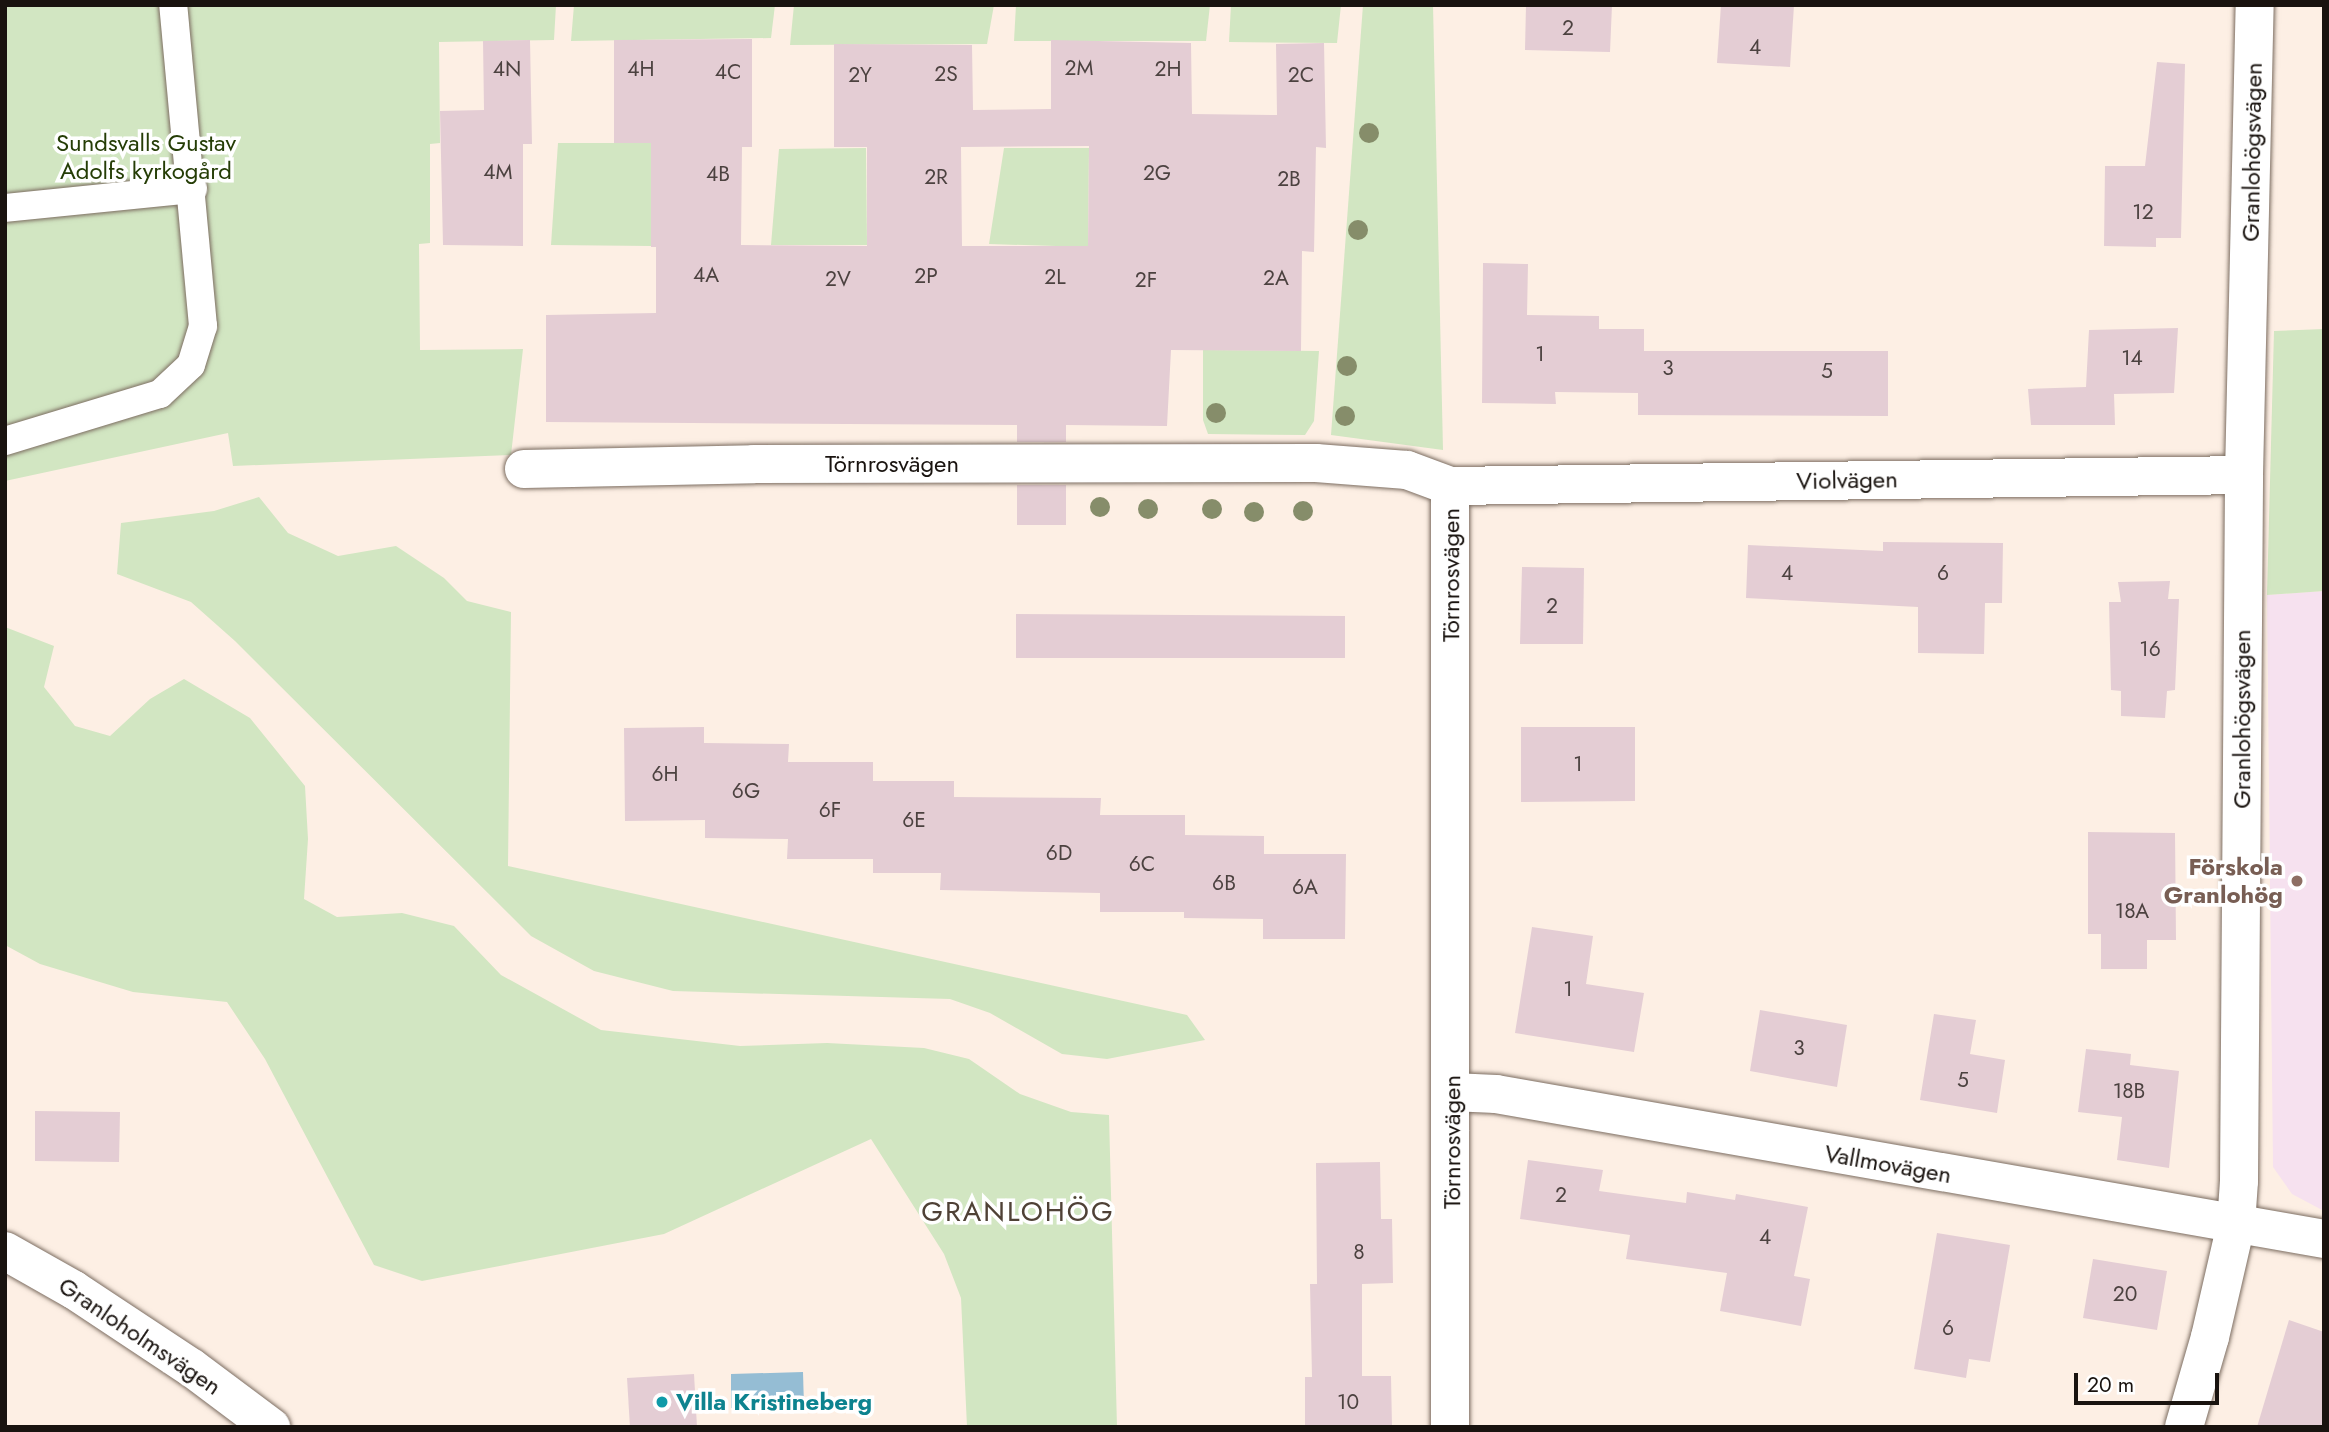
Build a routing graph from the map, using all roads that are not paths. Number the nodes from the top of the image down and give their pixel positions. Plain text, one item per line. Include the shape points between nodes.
1 (173, 5) edge
2 (2255, 5) edge
3 (193, 189) junction
4 (5, 208) edge
5 (5, 441) edge
6 (524, 469) dead end
7 (2244, 475) junction
8 (1450, 486) junction
9 (1452, 1092) junction
10 (2236, 1224) junction
11 (2324, 1239) edge
12 (5, 1251) edge
13 (271, 1427) edge
14 (1450, 1427) edge
15 (2184, 1427) edge

1 - 3 lane
2 - 7 street, Granlohögsvägen
3 - 4 lane
3 - 5 lane via 203,326 191,365 160,394
6 - 8 street, Törnrosvägen via 1316,463 1407,470
7 - 8 street, Violvägen
7 - 10 street, Granlohögsvägen
8 - 9 street, Törnrosvägen
9 - 10 street, Vallmovägen via 1496,1094
9 - 14 street, Törnrosvägen
10 - 11 street, Vallmovägen
10 - 15 street, Granlohögsvägen
12 - 13 street, Granloholmsvägen via 74,1290

